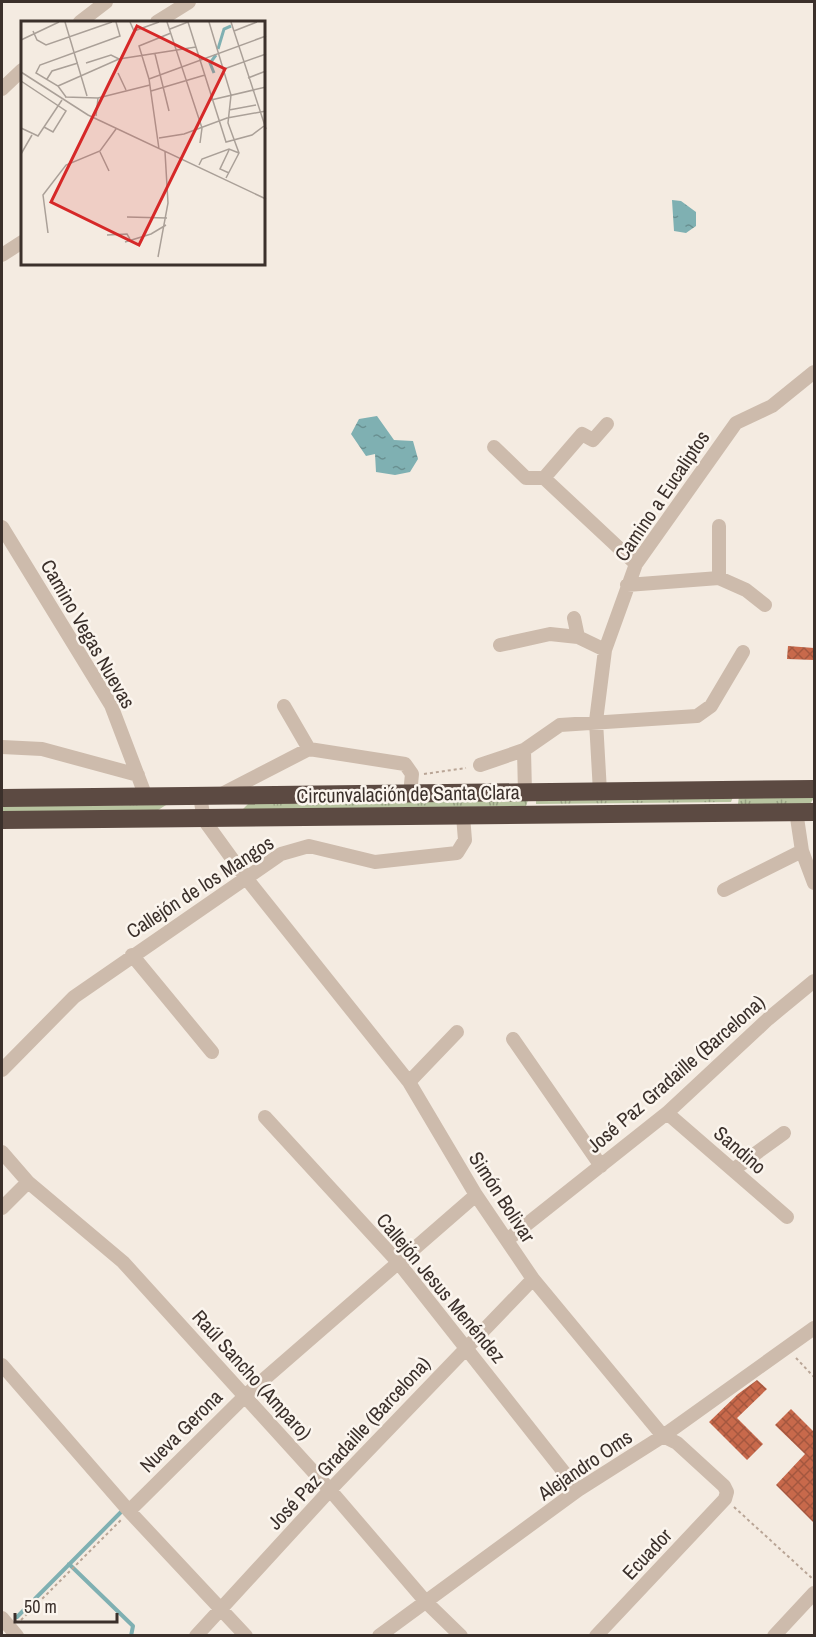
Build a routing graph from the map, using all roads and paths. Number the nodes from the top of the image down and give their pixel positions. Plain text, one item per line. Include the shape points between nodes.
1 (106, 2) edge
2 (189, 2) edge
3 (91, 20) edge
4 (159, 21) edge
5 (21, 71) edge
6 (2, 88) edge
7 (21, 243) edge
8 (2, 255) edge
9 (814, 372) edge
10 (607, 424) dead end
11 (494, 447) dead end
12 (544, 477) junction
13 (719, 526) dead end
14 (2, 527) edge
15 (636, 564) junction
16 (719, 578) junction
17 (627, 585) junction
18 (765, 605) dead end
19 (574, 618) dead end
20 (578, 637) junction
21 (500, 645) dead end
22 (605, 650) junction
23 (743, 652) dead end
24 (284, 706) dead end
25 (596, 721) junction
26 (2, 747) edge
27 (309, 749) junction
28 (524, 750) junction
29 (480, 765) joint
30 (138, 774) junction
31 (412, 774) junction
32 (814, 789) edge
33 (600, 792) junction
34 (525, 793) junction
35 (410, 794) junction
36 (209, 796) junction
37 (147, 797) junction
38 (2, 798) edge
39 (805, 812) edge
40 (463, 816) junction
41 (2, 820) edge
42 (204, 820) junction
43 (802, 851) junction
44 (246, 878) junction
45 (814, 883) edge
46 (724, 890) dead end
47 (132, 955) junction
48 (814, 981) edge
49 (457, 1032) dead end
50 (513, 1039) dead end
51 (212, 1052) dead end
52 (2, 1070) edge
53 (409, 1082) junction
54 (667, 1113) junction
55 (265, 1117) dead end
56 (784, 1133) dead end
57 (2, 1152) edge
58 (601, 1166) junction
59 (733, 1170) junction
60 (28, 1182) junction
61 (476, 1195) junction
62 (2, 1208) edge
63 (787, 1217) dead end
64 (507, 1240) junction
65 (398, 1262) junction
66 (533, 1279) junction
67 (814, 1328) edge
68 (467, 1348) junction
69 (786, 1348) junction
70 (2, 1365) edge
71 (814, 1377) edge
72 (246, 1395) junction
73 (663, 1436) junction
74 (330, 1490) junction
75 (578, 1490) junction
76 (725, 1499) junction
77 (129, 1511) junction
78 (814, 1580) edge
79 (814, 1593) edge
80 (426, 1602) junction
81 (222, 1609) junction
82 (2, 1618) edge
83 (12, 1634) edge
84 (196, 1635) edge
85 (246, 1635) edge
86 (379, 1635) edge
87 (461, 1635) edge
88 (596, 1635) edge
89 (774, 1635) edge

1 - 3 street
2 - 4 street
5 - 6 street
7 - 8 street
9 - 15 street, Camino a Eucaliptos via 772,405 736,423
10 - 12 street via 593,440 582,434
11 - 12 street via 526,478
12 - 15 street
13 - 16 street
14 - 30 street, Camino Vegas Nuevas via 111,705
15 - 17 street, Camino a Eucaliptos
16 - 17 street
16 - 18 street via 746,590
17 - 22 street, Camino a Eucaliptos
19 - 20 street
20 - 21 street via 550,634
20 - 22 street
22 - 25 street, Camino a Eucaliptos
23 - 25 street via 711,706 697,716
24 - 27 street
25 - 28 street via 560,725
25 - 33 street, Camino a Eucaliptos
26 - 30 street via 42,749
27 - 31 street via 405,764
27 - 36 street
28 - 29 street
28 - 34 street
29 - 31 path via 436,774
30 - 37 street, Camino Vegas Nuevas
31 - 35 street
32 - 33 highway, Circunvalación de Santa Clara
33 - 34 highway, Circunvalación de Santa Clara
34 - 35 highway, Circunvalación de Santa Clara
35 - 36 highway, Circunvalación de Santa Clara
36 - 37 highway, Circunvalación de Santa Clara
36 - 42 street, Simón Bolivar
37 - 38 highway, Circunvalación de Santa Clara
39 - 40 highway, Circunvalación de Santa Clara
39 - 43 street
40 - 42 highway, Circunvalación de Santa Clara
40 - 44 street, Callejón de los Mangos via 465,840 457,853 375,862 309,846 281,854
41 - 42 highway, Circunvalación de Santa Clara
42 - 44 street, Simón Bolivar
43 - 45 street
43 - 46 street
44 - 47 street, Callejón de los Mangos
44 - 53 street, Simón Bolivar
47 - 51 street
47 - 52 street, Callejón de los Mangos via 74,997
48 - 54 street, José Paz Gradaille (Barcelona) via 768,1018
49 - 53 street
50 - 58 street
53 - 61 street, Simón Bolivar
54 - 58 street, José Paz Gradaille (Barcelona)
54 - 59 street, Sandino
55 - 65 street, Callejón Jesus Menéndez
56 - 59 street
57 - 60 street, Raúl Sancho (Amparo)
58 - 64 street, José Paz Gradaille (Barcelona)
59 - 63 street, Sandino
60 - 62 street
60 - 72 street, Raúl Sancho (Amparo) via 123,1262
61 - 64 street, Simón Bolivar
61 - 65 street, Nueva Gerona
64 - 66 street, Simón Bolivar
65 - 68 street, Callejón Jesus Menéndez
65 - 72 street, Nueva Gerona
66 - 68 street, José Paz Gradaille (Barcelona)
66 - 73 street, Simón Bolivar
67 - 69 street, Alejandro Oms
68 - 74 street, José Paz Gradaille (Barcelona)
68 - 75 street, Callejón Jesus Menéndez
69 - 71 path
69 - 73 street, Alejandro Oms
70 - 77 street
72 - 74 street, Raúl Sancho (Amparo)
72 - 77 street, Nueva Gerona
73 - 75 street, Alejandro Oms
73 - 76 street, Simón Bolivar via 677,1443 724,1486
74 - 80 street, Raúl Sancho (Amparo)
74 - 81 street, José Paz Gradaille (Barcelona)
75 - 80 street, Alejandro Oms
76 - 78 path
76 - 88 street, Ecuador
77 - 81 street
77 - 83 path
79 - 89 street
80 - 86 street, Alejandro Oms
80 - 87 street, Raúl Sancho (Amparo)
81 - 84 street, José Paz Gradaille (Barcelona)
81 - 85 street
82 - 83 street

